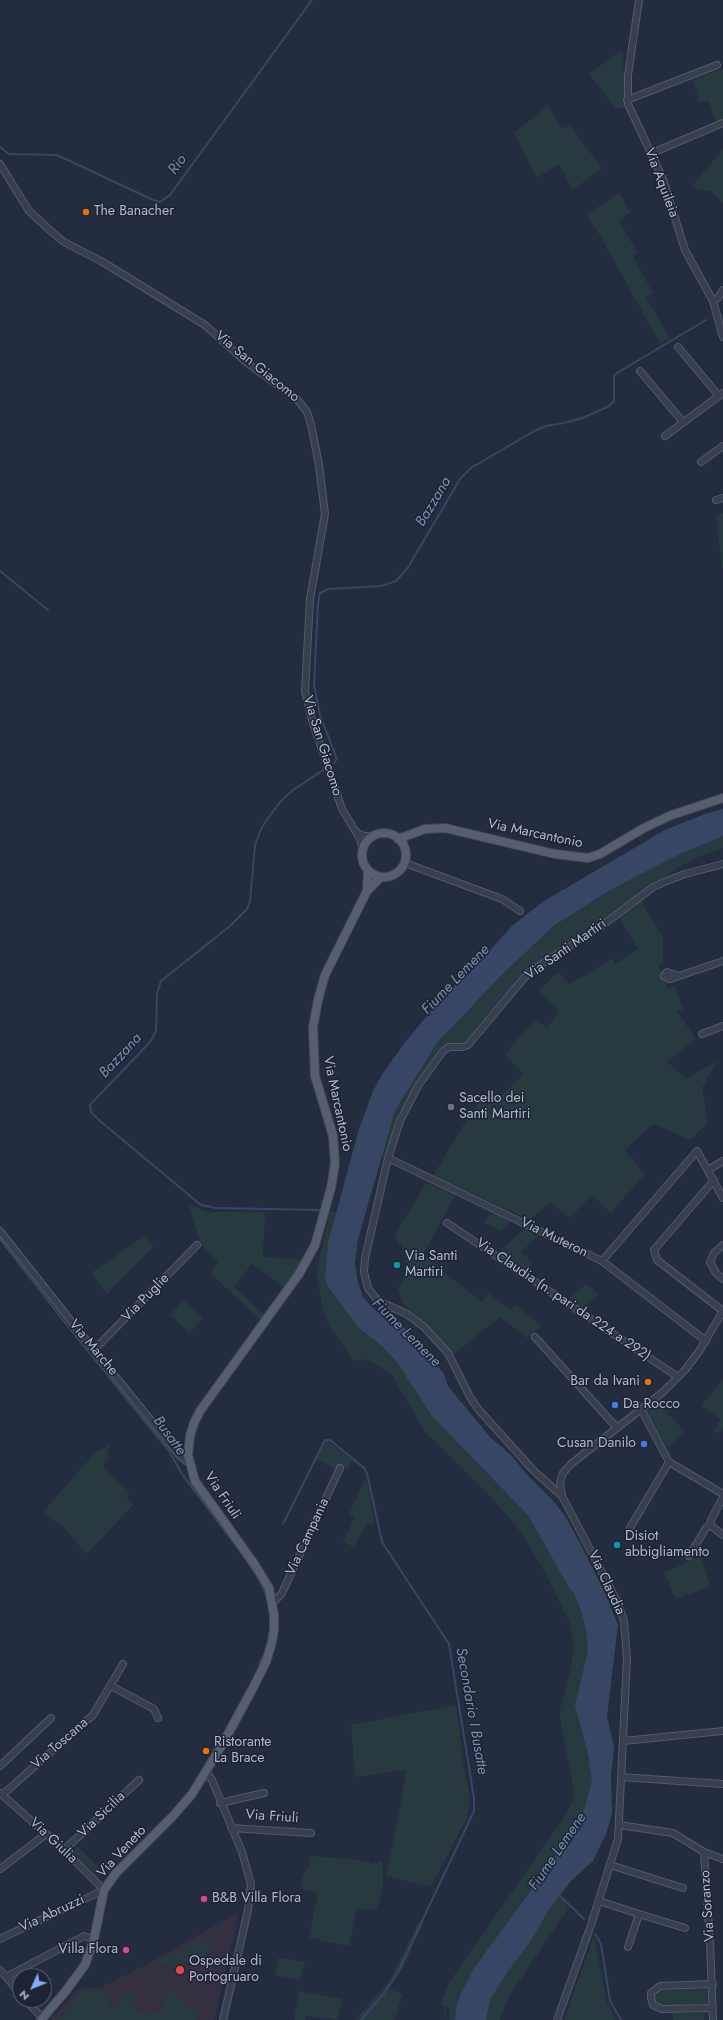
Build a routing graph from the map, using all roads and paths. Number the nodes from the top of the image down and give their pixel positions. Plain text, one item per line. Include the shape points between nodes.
1 (639, 0) edge
2 (716, 66) dead end
3 (627, 100) junction
4 (723, 123) edge
5 (652, 153) junction
6 (0, 164) edge
7 (723, 290) edge
8 (713, 301) junction
9 (723, 337) edge
10 (678, 346) dead end
11 (640, 371) dead end
12 (721, 395) edge
13 (683, 422) junction
14 (665, 436) dead end
15 (723, 446) edge
16 (701, 462) dead end
17 (723, 498) edge
18 (716, 500) dead end
19 (723, 798) edge
20 (425, 829) junction
21 (356, 832) junction
22 (374, 836) junction
23 (398, 839) junction
24 (405, 849) junction
25 (363, 851) junction
26 (405, 863) junction
27 (723, 864) edge
28 (368, 870) junction
29 (381, 877) junction
30 (367, 891) junction
31 (520, 911) dead end
32 (723, 961) edge
33 (676, 975) dead end
34 (723, 1026) edge
35 (702, 1034) dead end
36 (388, 1158) junction
37 (723, 1161) edge
38 (708, 1170) junction
39 (714, 1180) junction
40 (723, 1198) edge
41 (325, 1211) joint
42 (447, 1223) dead end
43 (0, 1231) edge
44 (197, 1245) dead end
45 (723, 1245) edge
46 (602, 1261) junction
47 (723, 1279) edge
48 (723, 1311) edge
49 (535, 1337) dead end
50 (706, 1340) junction
51 (94, 1350) junction
52 (678, 1377) junction
53 (641, 1410) junction
54 (617, 1428) junction
55 (669, 1462) junction
56 (189, 1463) junction
57 (340, 1468) dead end
58 (723, 1494) edge
59 (562, 1496) junction
60 (723, 1497) edge
61 (710, 1525) junction
62 (630, 1528) dead end
63 (723, 1535) edge
64 (689, 1556) dead end
65 (273, 1603) junction
66 (123, 1664) dead end
67 (111, 1686) junction
68 (50, 1718) dead end
69 (158, 1718) dead end
70 (723, 1731) edge
71 (623, 1741) junction
72 (0, 1766) edge
73 (206, 1772) junction
74 (621, 1776) junction
75 (139, 1780) dead end
76 (723, 1784) edge
77 (264, 1793) dead end
78 (1, 1794) edge
79 (220, 1803) junction
80 (620, 1825) junction
81 (231, 1828) junction
82 (311, 1833) dead end
83 (46, 1834) junction
84 (64, 1850) junction
85 (704, 1852) junction
86 (723, 1859) edge
87 (610, 1865) junction
88 (0, 1869) edge
89 (683, 1888) dead end
90 (104, 1890) junction
91 (599, 1901) junction
92 (639, 1914) junction
93 (685, 1928) dead end
94 (0, 1939) edge
95 (94, 1939) junction
96 (628, 1947) dead end
97 (0, 1970) edge
98 (6, 1977) junction
99 (12, 1984) edge
100 (713, 1984) junction
101 (33, 2008) edge
102 (713, 2008) junction
103 (42, 2019) edge
104 (223, 2020) edge
105 (558, 2020) edge
106 (713, 2020) edge

1 - 3 street, Via Aquileia
2 - 3 street
3 - 5 street, Via Aquileia
4 - 5 street
5 - 8 street, Via Aquileia via 663,179 685,250
6 - 21 street, Via San Giacomo via 29,211 52,234 206,325 246,362 297,399 307,412 319,466 325,514 310,599 305,691 342,809
7 - 8 street
8 - 9 street, Via Aquileia
10 - 12 street
11 - 13 street
12 - 13 street
13 - 14 street
15 - 16 street
17 - 18 street
19 - 20 main road, Via Marcantonio via 669,816 588,858 555,854 445,828
20 - 23 main road, Via Marcantonio
20 - 24 main road via 415,836
21 - 22 street via 364,836
21 - 25 street, Via San Giacomo
22 - 23 main road via 386,834
22 - 25 main road via 368,840
23 - 24 main road
24 - 26 main road
25 - 28 main road, Via Marcantonio via 362,858
26 - 29 main road, Via Marcantonio via 396,874
26 - 31 street via 502,899
27 - 36 street, Via Santi Martiri via 685,874 652,888 524,978 468,1045 449,1047 443,1051 418,1086 400,1121
28 - 29 main road
28 - 30 main road, Via Marcantonio
29 - 30 main road, Via Marcantonio
30 - 41 main road, Via Marcantonio via 325,975 313,1027 315,1076 329,1121 335,1152 333,1178
32 - 33 street
34 - 35 street
36 - 46 street, Via Muteron
36 - 59 street, Via Santi Martiri via 365,1258 364,1272 368,1288 378,1301 407,1314 424,1326 448,1353 478,1409
37 - 38 street
38 - 39 street
38 - 46 street via 697,1151
39 - 40 street
39 - 48 street via 654,1250 657,1260
41 - 56 main road, Via Friuli via 315,1245 299,1274 200,1411 190,1436
42 - 52 street, Via Claudia (n. pari da 224 a 292)
43 - 51 street, Via Marche
44 - 51 street, Via Puglie
45 - 47 street via 714,1253 710,1262
46 - 50 street, Via Muteron
48 - 50 street, Via Claudia
49 - 54 street
50 - 52 street, Via Claudia via 690,1365
51 - 56 street, Via Marche via 180,1456
52 - 53 street, Via Claudia
53 - 54 street, Via Claudia
53 - 55 street
54 - 59 street, Via Claudia via 566,1469 560,1482
55 - 58 street
55 - 62 street
56 - 65 main road, Via Friuli via 200,1490 256,1566 269,1588
57 - 65 street, Via Campania via 282,1593
59 - 71 street, Via Claudia via 606,1577 624,1621 627,1659
60 - 61 street
61 - 63 street
61 - 64 street
65 - 73 main road, Via Friuli via 274,1629 266,1662
66 - 67 street, Via Toscana
67 - 69 street via 154,1709
67 - 78 street, Via Toscana via 93,1715
68 - 72 street
70 - 71 street
71 - 74 street, Via Claudia
73 - 79 street, Via Friuli
73 - 90 main road, Via Veneto via 173,1816 125,1863
74 - 76 street
74 - 80 street, Via Claudia
75 - 84 street, Via Sicilia
77 - 79 street, Via Friuli
78 - 83 street, Via Giulia
79 - 81 street, Via Friuli
80 - 85 street via 673,1834
80 - 87 street, Via Claudia
81 - 82 street, Via Friuli
81 - 104 street, Via Friuli via 246,1861 251,1888
83 - 84 street, Via Giulia
83 - 88 street
84 - 90 street, Via Giulia
85 - 86 street
85 - 100 street, Via Soranzo
87 - 89 street
87 - 91 street, Via Claudia
90 - 94 street, Via Abruzzi
90 - 95 main road, Via Veneto
91 - 92 street
91 - 105 street, Via Claudia
92 - 93 street
92 - 96 street
95 - 98 street via 84,1936
95 - 103 main road, Via Veneto via 85,1965
97 - 98 street
98 - 99 street
100 - 102 street, Via Soranzo
100 - 102 street via 660,1986 651,1993 650,1998 653,2005 662,2009
101 - 103 street
102 - 106 street, Via Soranzo

